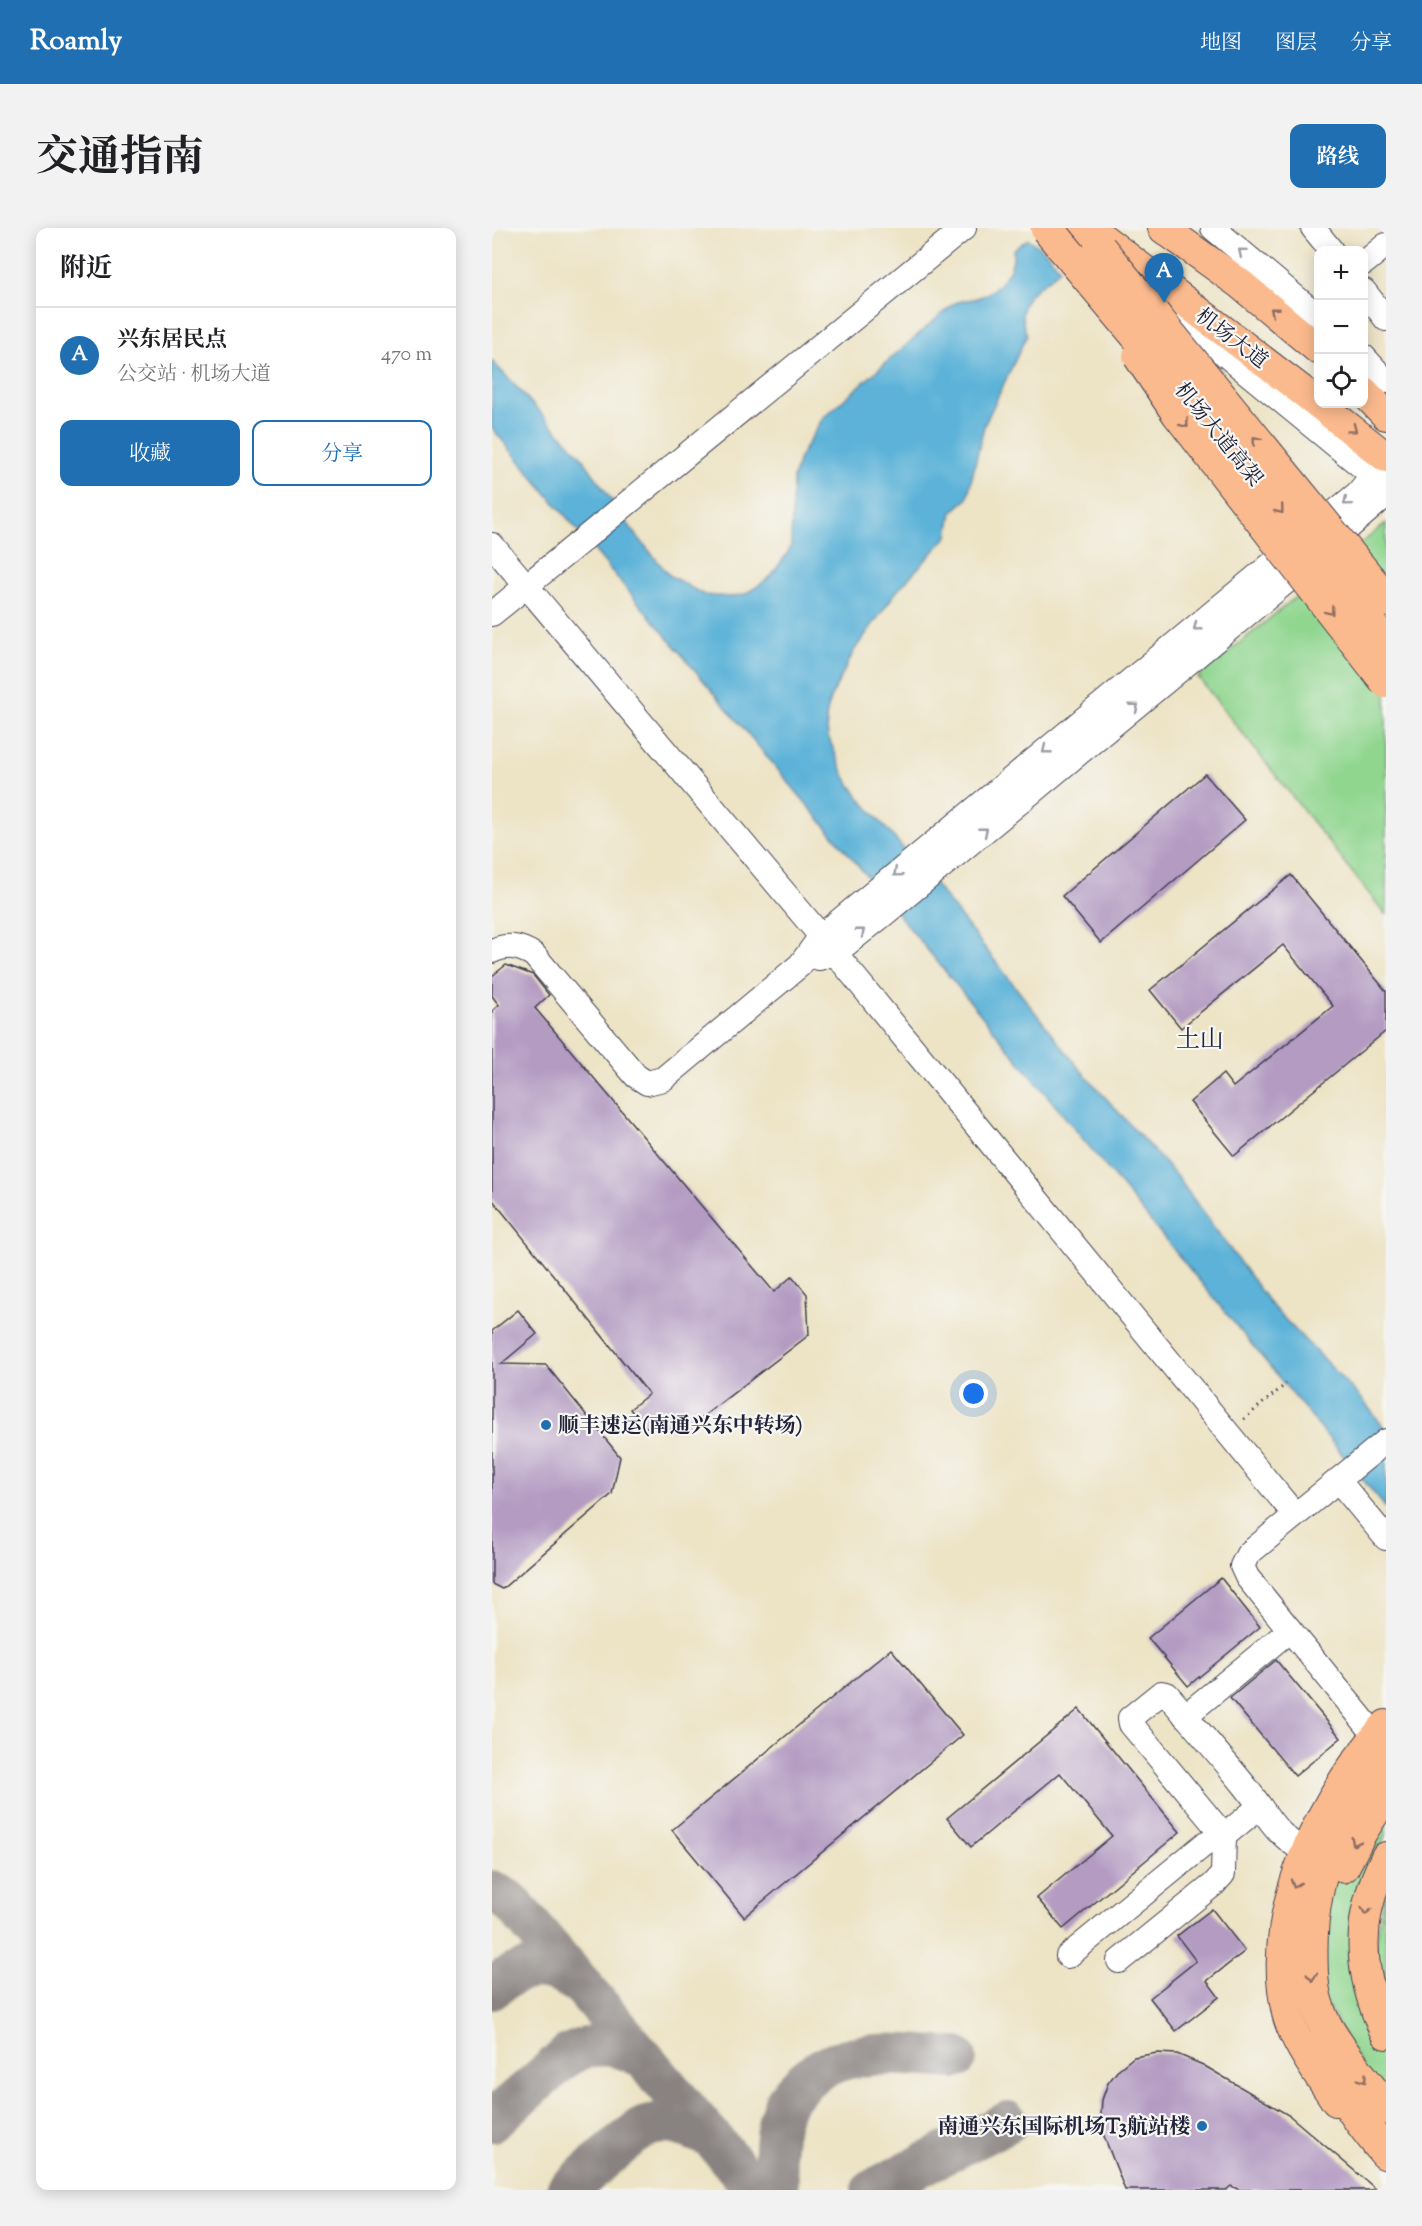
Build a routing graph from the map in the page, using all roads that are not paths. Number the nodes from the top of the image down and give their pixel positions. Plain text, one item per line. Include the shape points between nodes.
1 (964, 228) edge
2 (1047, 228) edge
3 (1163, 228) edge
4 (1213, 228) edge
5 (1313, 228) edge
6 (1089, 244) edge
7 (1386, 245) edge
8 (1328, 246) edge
9 (1368, 260) edge
10 (1368, 296) edge
11 (1314, 313) edge
12 (1386, 319) edge
13 (1314, 346) edge
14 (1368, 361) edge
15 (1386, 381) edge
16 (1368, 396) edge
17 (1314, 400) edge
18 (1324, 408) edge
19 (1386, 414) edge
20 (1383, 469) edge
21 (1386, 495) edge
22 (492, 545) edge
23 (526, 587) junction
24 (1386, 600) edge
25 (492, 614) edge
26 (1386, 644) edge
27 (1386, 683) edge
28 (932, 859) junction
29 (828, 945) junction
30 (492, 951) edge
31 (1386, 1442) edge
32 (1343, 1476) junction
33 (1295, 1515) junction
34 (1386, 1539) edge
35 (1290, 1630) junction
36 (1185, 1716) junction
37 (1383, 1736) edge
38 (1386, 1792) edge
39 (1259, 1807) junction
40 (1224, 1836) junction
41 (1307, 1853) junction
42 (1386, 1857) edge
43 (1311, 1940) junction
44 (1068, 1956) dead end
45 (1119, 1961) dead end
46 (1319, 2013) junction
47 (1386, 2034) edge
48 (1386, 2108) edge
49 (1386, 2153) edge
50 (1386, 2165) edge

1 - 23 street
2 - 6 highway, 机场大道高架, bridge
2 - 20 street
13 -> 3 main road via 1239,283
11 -> 4 street
5 - 8 street
6 - 17 main road, 机场大道
24 -> 6 highway, bridge
6 -> 26 highway, 机场大道高架, bridge via 1192,401
6 -> 27 main road, bridge via 1177,414
7 - 9 street
10 - 12 street
14 - 15 street
16 - 19 main road
18 -> 20 main road, 机场大道
20 -> 28 street
28 -> 21 street via 1287,581
22 - 23 street
23 - 25 street
23 - 29 street
28 - 29 street
29 - 30 street via 663,1079 647,1083 636,1076 534,955 509,946
29 - 33 street
31 - 32 street
32 - 33 street
32 - 34 street
33 - 35 street via 1248,1554 1242,1566 1247,1578
35 - 36 street
35 - 37 street
36 - 39 street
36 - 40 street via 1167,1694 1161,1693 1130,1718
37 - 41 main road via 1344,1780
37 - 43 highway via 1325,1855 1315,1896
38 -> 43 highway via 1343,1866
39 - 40 street
39 - 41 street via 1285,1840
40 - 44 street via 1206,1843
40 - 45 street via 1223,1874 1215,1884
41 -> 50 main road via 1284,1921 1280,1967 1288,2016 1308,2058 1343,2112
42 -> 47 main road via 1366,1906 1362,1943 1366,1976
43 -> 46 highway via 1311,1979
46 -> 48 highway
46 - 49 highway via 1328,2063 1346,2100

